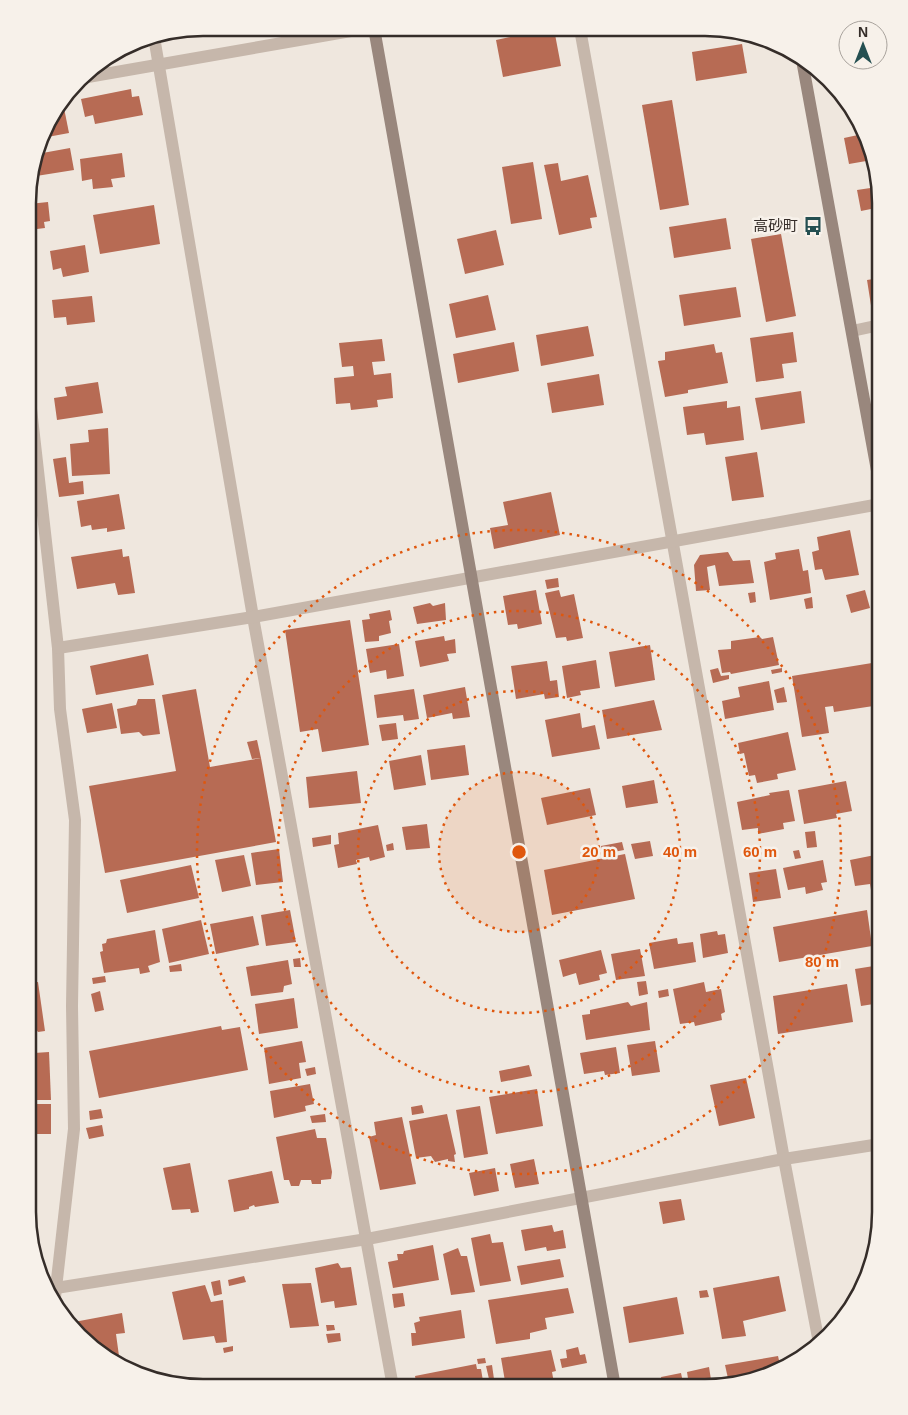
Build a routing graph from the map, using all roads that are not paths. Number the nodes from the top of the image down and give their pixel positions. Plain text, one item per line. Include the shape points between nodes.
1 (322, 36) edge
2 (375, 36) edge
3 (581, 36) edge
4 (155, 43) edge
5 (159, 64) junction
6 (804, 70) edge
7 (96, 75) edge
8 (872, 327) edge
9 (852, 331) junction
10 (872, 441) edge
11 (36, 453) edge
12 (872, 506) edge
13 (673, 542) junction
14 (470, 577) junction
15 (253, 617) junction
16 (58, 648) junction
17 (871, 1145) edge
18 (784, 1159) junction
19 (582, 1197) junction
20 (366, 1239) junction
21 (56, 1288) edge
22 (58, 1293) edge
23 (817, 1335) edge
24 (392, 1379) edge
25 (614, 1379) edge

1 - 5 street
2 - 14 street
3 - 13 street
4 - 5 street
5 - 7 street
5 - 15 street
6 - 9 street
8 - 9 street
9 - 10 street
11 - 16 street
12 - 13 street
13 - 14 street
13 - 18 street
14 - 15 street
14 - 19 street
15 - 16 street
15 - 20 street
16 - 21 street via 60,709 75,820 74,1129
17 - 18 street
18 - 19 street
18 - 23 street
19 - 20 street
19 - 25 street
20 - 22 street
20 - 24 street

